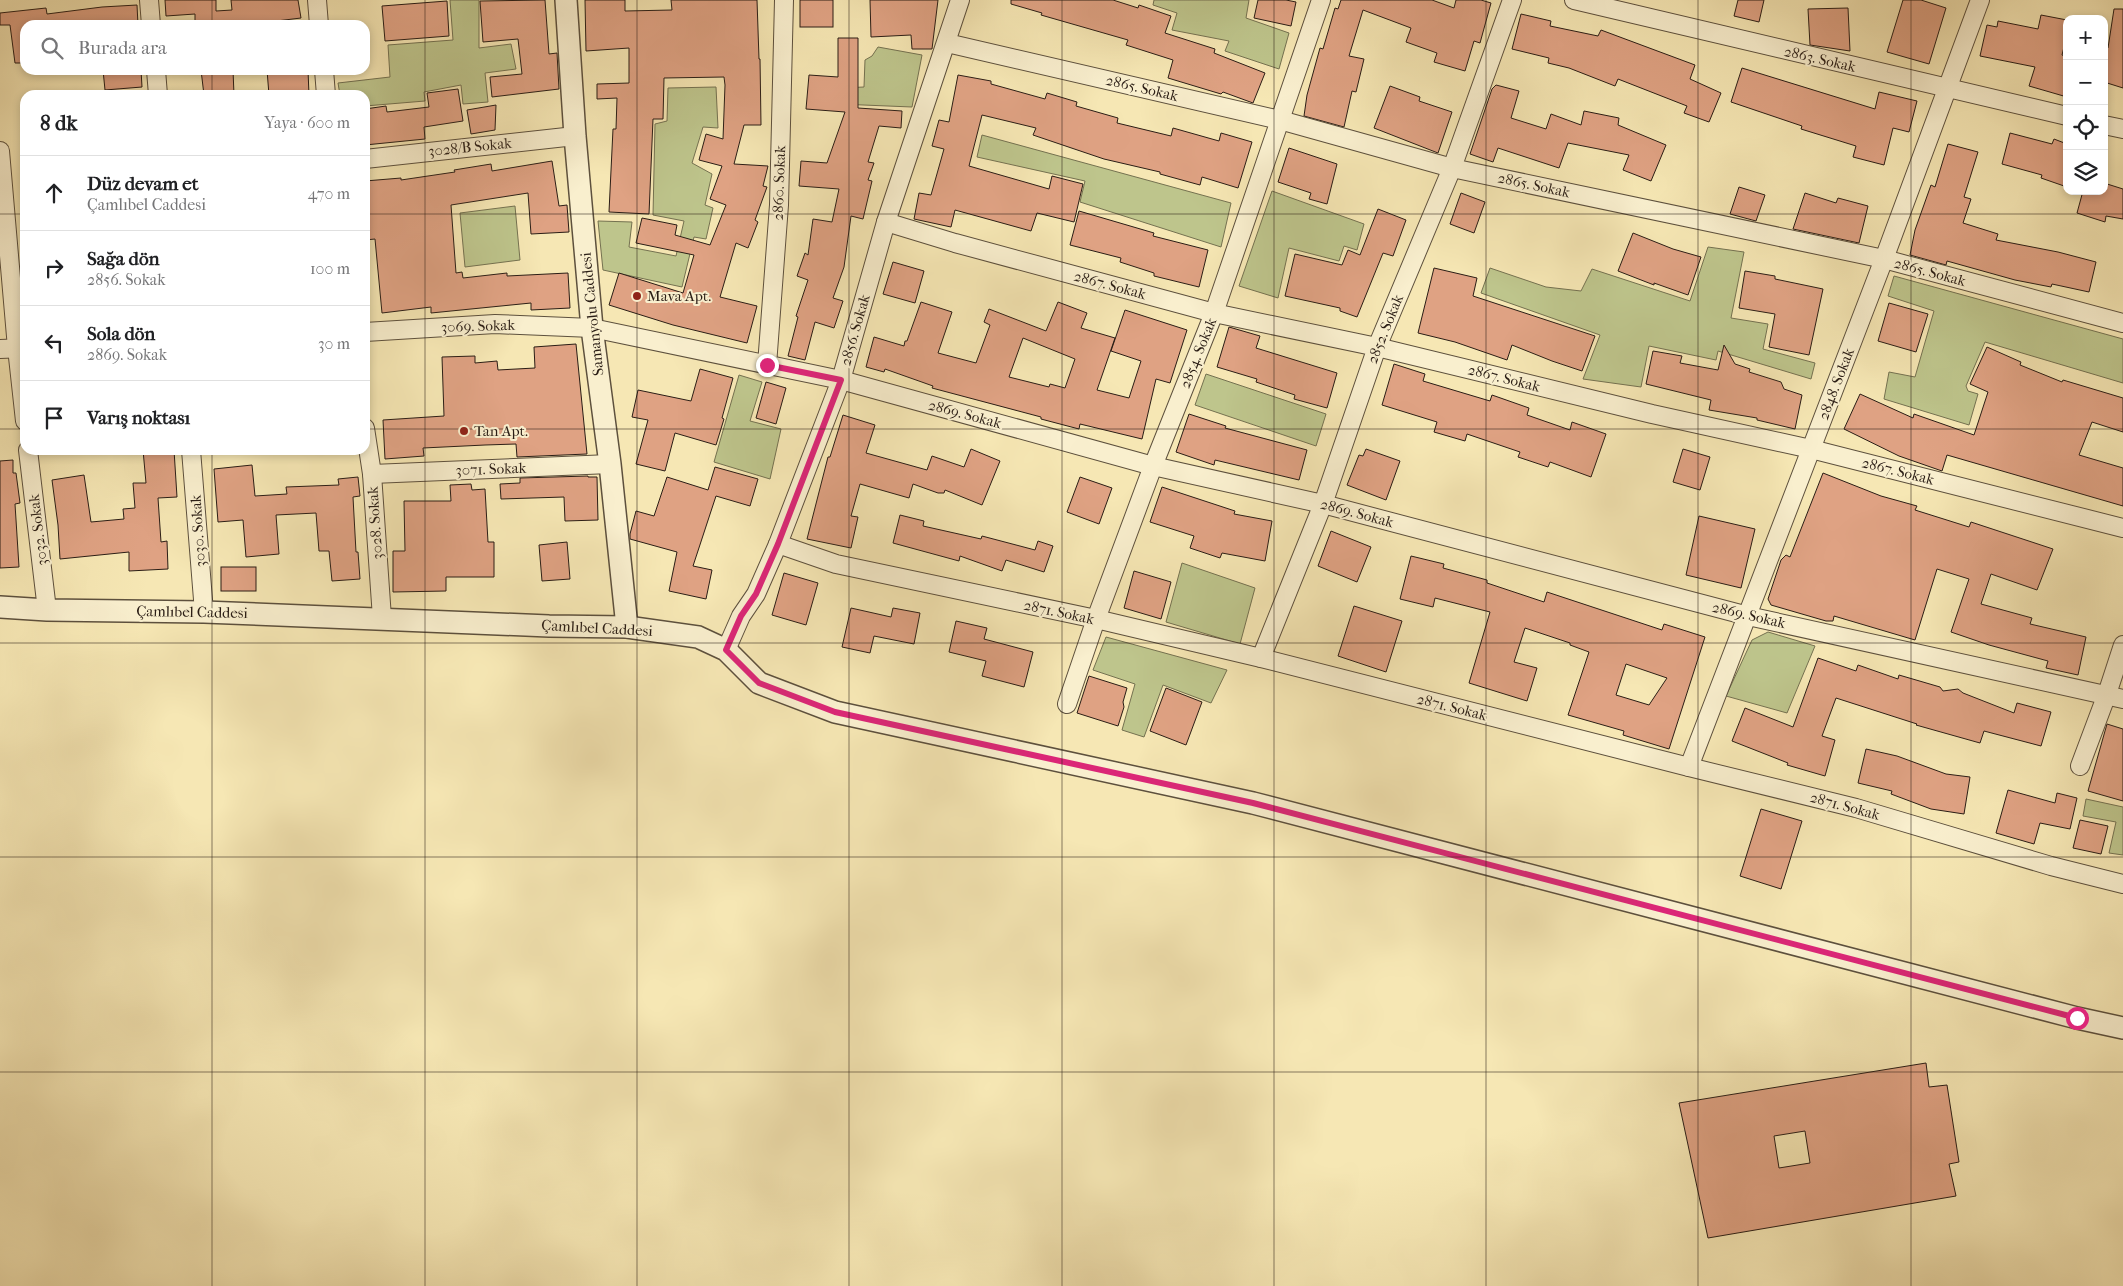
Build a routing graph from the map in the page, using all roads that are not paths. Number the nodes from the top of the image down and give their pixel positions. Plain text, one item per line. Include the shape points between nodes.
1 (148, 0) edge
2 (317, 0) edge
3 (566, 0) edge
4 (784, 0) edge
5 (960, 0) edge
6 (1321, 0) edge
7 (1512, 0) edge
8 (1574, 0) edge
9 (1980, 0) edge
10 (150, 20) edge
11 (319, 20) edge
12 (947, 42) junction
13 (156, 75) edge
14 (324, 75) edge
15 (1948, 89) junction
16 (158, 90) edge
17 (326, 90) edge
18 (2063, 115) edge
19 (1280, 120) junction
20 (2108, 126) edge
21 (2123, 129) edge
22 (575, 136) junction
23 (0, 152) edge
24 (370, 158) edge
25 (1452, 168) junction
26 (886, 222) junction
27 (1884, 259) junction
28 (1214, 313) junction
29 (2123, 323) edge
30 (592, 328) junction
31 (370, 332) edge
32 (1377, 347) junction
33 (14, 348) edge
34 (767, 365) junction
35 (841, 380) junction
36 (20, 387) edge
37 (1811, 449) junction
38 (29, 455) edge
39 (191, 455) edge
40 (369, 455) edge
41 (610, 464) junction
42 (1153, 466) junction
43 (372, 474) junction
44 (1323, 504) junction
45 (2123, 528) edge
46 (778, 544) junction
47 (0, 607) edge
48 (47, 610) junction
49 (204, 612) junction
50 (1748, 616) junction
51 (382, 618) junction
52 (1096, 619) junction
53 (627, 627) junction
54 (2123, 645) edge
55 (726, 650) junction
56 (1261, 658) junction
57 (2115, 697) edge
58 (1067, 704) dead end
59 (2080, 766) dead end
60 (1688, 768) junction
61 (2123, 884) edge
62 (2123, 1028) edge

1 - 10 street
2 - 11 street
3 - 22 street, Samanyolu Caddesi
4 - 34 street, 2860. Sokak via 779,205
5 - 12 street, 2856. Sokak
6 - 19 street, 2854. Sokak
7 - 25 street, 2852. Sokak
8 - 15 street, 2863. Sokak
9 - 15 street, 2848. Sokak
12 - 19 street, 2865. Sokak
12 - 26 street, 2856. Sokak
13 - 16 street
14 - 17 street
15 - 18 street, 2863. Sokak
15 - 27 street, 2848. Sokak
19 - 25 street, 2865. Sokak
19 - 28 street, 2854. Sokak
20 - 21 street
22 - 24 street, 3028/B Sokak
22 - 30 street, Samanyolu Caddesi
23 - 33 street
25 - 27 street, 2865. Sokak
25 - 32 street, 2852. Sokak
26 - 28 street, 2867. Sokak
26 - 35 street, 2856. Sokak
27 - 29 street, 2865. Sokak
27 - 37 street, 2848. Sokak
28 - 32 street, 2867. Sokak
28 - 42 street, 2854. Sokak
30 - 31 street, 3069. Sokak via 495,324
30 - 34 street, 2869. Sokak
30 - 41 street, Samanyolu Caddesi
32 - 37 street, 2867. Sokak
32 - 44 street, 2852. Sokak
33 - 36 street
34 - 35 street, 2869. Sokak
35 - 42 street, 2869. Sokak
35 - 46 street, 2856. Sokak
37 - 45 street, 2867. Sokak
37 - 50 street, 2848. Sokak
38 - 48 street, 3032. Sokak
39 - 49 street, 3030. Sokak
40 - 43 street, 3028. Sokak
41 - 43 street, 3071. Sokak
41 - 53 street, Samanyolu Caddesi
42 - 44 street, 2869. Sokak
42 - 52 street, 2854. Sokak
43 - 51 street, 3028. Sokak
44 - 50 street, 2869. Sokak
44 - 56 street, 2852. Sokak
46 - 52 street, 2871. Sokak via 836,564
46 - 55 street, 2856. Sokak
47 - 48 street, Çamlıbel Caddesi
48 - 49 street, Çamlıbel Caddesi
49 - 51 street, Çamlıbel Caddesi
50 - 57 street, 2869. Sokak
50 - 60 street, 2848. Sokak
51 - 53 street, Çamlıbel Caddesi
52 - 56 street, 2871. Sokak
52 - 58 street, 2854. Sokak
53 - 55 street, Çamlıbel Caddesi via 698,636
54 - 57 street
55 - 62 street, Çamlıbel Caddesi via 759,683 835,712 1253,803
56 - 60 street, 2871. Sokak
57 - 59 street
60 - 61 street, 2871. Sokak via 1856,808

